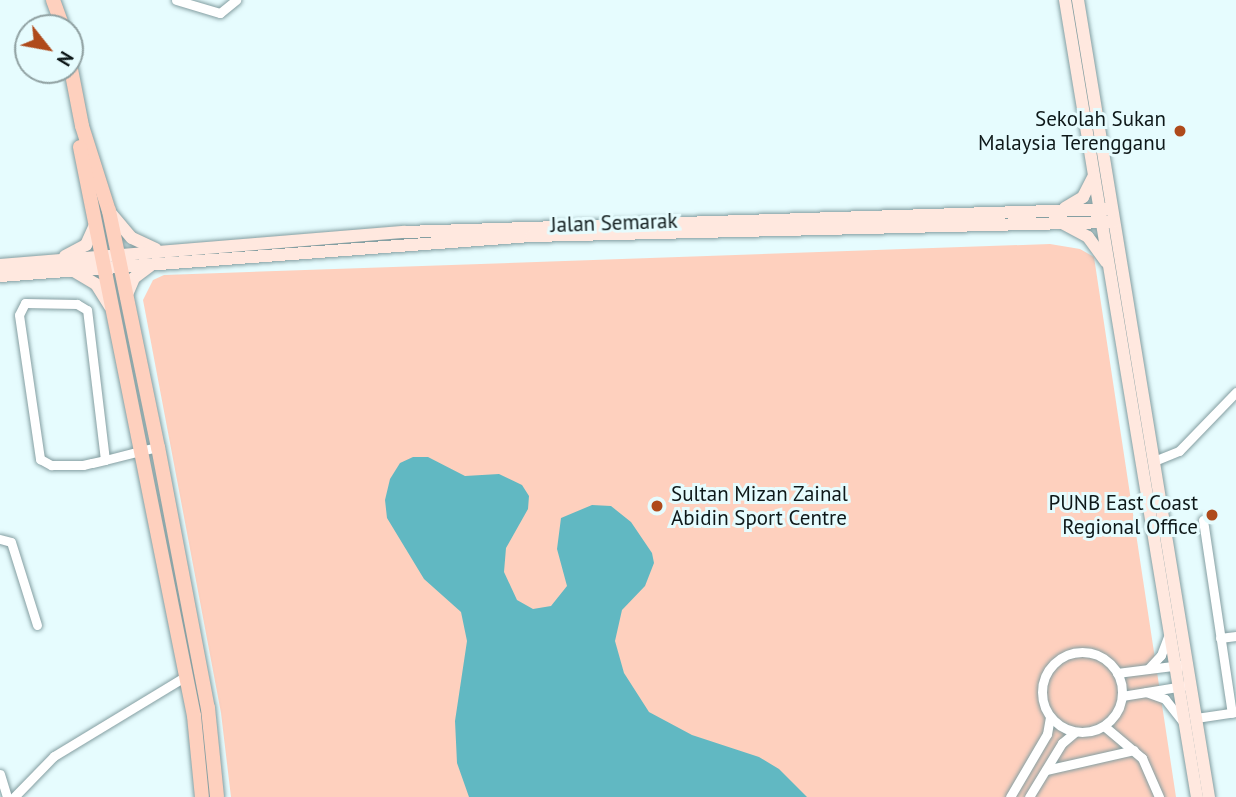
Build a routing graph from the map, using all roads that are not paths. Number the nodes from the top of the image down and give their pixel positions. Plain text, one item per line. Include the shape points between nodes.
1 (176, 0) edge
2 (236, 0) edge
3 (1067, 0) edge
4 (66, 84) edge
5 (74, 84) edge
6 (1093, 177) junction
7 (109, 211) junction
8 (1107, 215) junction
9 (1058, 216) junction
10 (96, 222) junction
11 (159, 251) junction
12 (48, 261) junction
13 (111, 262) junction
14 (154, 264) junction
15 (0, 265) edge
16 (1110, 269) junction
17 (74, 271) junction
18 (0, 276) edge
19 (126, 298) junction
20 (116, 319) junction
21 (1236, 392) edge
22 (151, 449) junction
23 (105, 460) junction
24 (1154, 461) junction
25 (1203, 520) dead end
26 (0, 539) edge
27 (37, 625) dead end
28 (1170, 630) junction
29 (1236, 636) edge
30 (1220, 638) junction
31 (1182, 664) junction
32 (1147, 670) junction
33 (1117, 673) junction
34 (186, 676) junction
35 (1185, 685) junction
36 (1145, 692) junction
37 (1122, 696) junction
38 (1230, 713) edge
39 (1050, 717) junction
40 (1197, 720) junction
41 (1104, 726) junction
42 (1075, 732) junction
43 (1133, 750) junction
44 (1046, 770) junction
45 (0, 774) edge
46 (7, 797) edge
47 (14, 797) edge
48 (202, 797) edge
49 (217, 797) edge
50 (1010, 797) edge
51 (1030, 797) edge
52 (1159, 797) edge
53 (1197, 797) edge
54 (1209, 797) edge

1 - 2 street via 220,13
3 - 6 main road
3 - 8 main road
4 - 10 main road
5 - 7 main road
6 - 8 main road
6 - 9 main road via 1083,197
7 - 11 main road via 132,237
7 - 13 main road
8 - 9 main road, Jalan Semarak
8 - 16 main road
8 - 24 main road
9 - 11 main road, Jalan Semarak via 419,232
9 - 14 main road, Jalan Semarak via 531,236
9 - 16 main road via 1088,237
10 - 12 main road via 82,248
10 - 13 main road
11 - 13 main road, Jalan Semarak
12 - 13 main road
12 - 15 main road
13 - 14 main road, Jalan Semarak
13 - 17 main road
13 - 19 main road
13 - 20 main road
14 - 19 main road via 134,278
16 - 28 main road
17 - 18 main road
17 - 20 main road via 96,284
19 - 22 main road
20 - 22 main road
21 - 24 street via 1178,451
22 - 23 street
22 - 34 main road
22 - 49 main road via 208,708
23 - 23 street via 87,310 77,304 25,303 19,315 37,454 51,465
24 - 31 main road
25 - 30 street
26 - 27 street via 11,542
28 - 31 main road
28 - 32 street via 1161,655
29 - 30 street
30 - 38 street
31 - 32 street
31 - 35 main road
32 - 33 street
33 - 37 street
33 - 39 street via 1097,655 1063,657 1044,679 1042,699
34 - 47 street via 54,756
34 - 48 main road
35 - 36 street
35 - 40 main road
36 - 37 street
36 - 40 street
37 - 41 street
38 - 40 street
39 - 42 street
39 - 50 street via 1047,734
40 - 53 main road
40 - 54 main road
41 - 42 street
41 - 43 street
42 - 44 street
43 - 44 street
43 - 52 street via 1152,775
44 - 51 street
45 - 46 street

